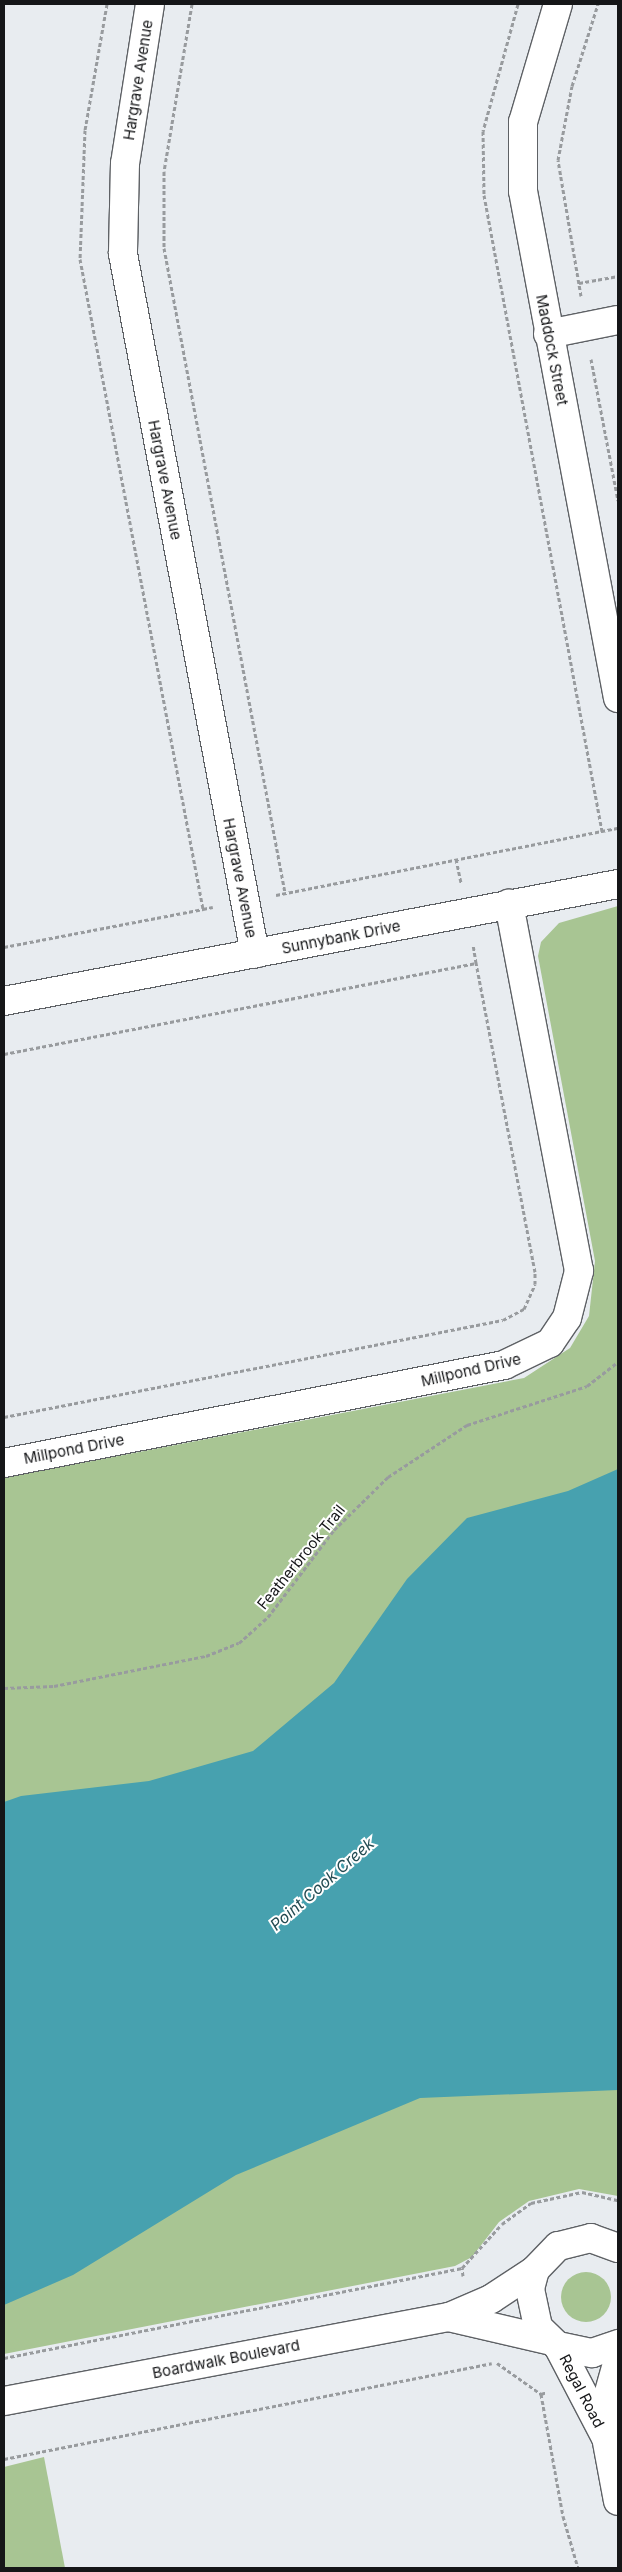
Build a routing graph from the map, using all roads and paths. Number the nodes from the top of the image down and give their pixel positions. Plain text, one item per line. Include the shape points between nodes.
1 (150, 4) edge
2 (192, 4) edge
3 (558, 4) edge
4 (598, 4) edge
5 (618, 276) edge
6 (579, 283) junction
7 (618, 320) edge
8 (586, 326) junction
9 (548, 334) junction
10 (618, 500) edge
11 (618, 698) edge
12 (456, 859) dead end
13 (618, 884) edge
14 (285, 893) dead end
15 (509, 904) junction
16 (203, 909) dead end
17 (467, 912) junction
18 (4, 947) edge
19 (254, 954) junction
20 (476, 963) junction
21 (4, 1001) edge
22 (4, 1054) edge
23 (618, 1362) edge
24 (4, 1417) edge
25 (4, 1463) edge
26 (4, 1688) edge
27 (618, 2248) edge
28 (462, 2268) dead end
29 (535, 2270) junction
30 (449, 2317) junction
31 (555, 2343) junction
32 (618, 2344) edge
33 (4, 2358) edge
34 (618, 2360) edge
35 (579, 2384) junction
36 (541, 2394) junction
37 (4, 2401) edge
38 (606, 2437) junction
39 (4, 2459) edge
40 (618, 2501) edge
41 (578, 2568) edge

1 - 19 street, Hargrave Avenue via 125,163 123,254
2 - 14 path via 164,171 164,248
3 - 9 street, Maddock Street via 530,91 521,159
4 - 6 path via 570,94 558,160
5 - 6 path
6 - 8 path
7 - 8 street
8 - 9 street
8 - 10 path
9 - 11 street, Maddock Street
12 - 17 path
13 - 15 street, Sunnybank Drive
15 - 17 street, Sunnybank Drive
15 - 25 street, Millpond Drive via 579,1271 567,1318 550,1343 504,1365
16 - 18 path
17 - 19 street, Sunnybank Drive
17 - 20 path
19 - 21 street, Sunnybank Drive
20 - 22 path
20 - 24 path via 535,1272 535,1284 524,1309 503,1320
23 - 26 path, Featherbrook Trail via 587,1386 467,1425 396,1471 334,1530 268,1617 239,1642 206,1656 54,1686
27 - 29 street, Boardwalk Boulevard via 591,2238 574,2240 558,2246
28 - 33 path
29 - 30 street, Boardwalk Boulevard via 491,2299
29 - 31 street, Regal Road via 531,2309
30 - 31 street, Boardwalk Boulevard
30 - 37 street, Boardwalk Boulevard
31 - 32 street, Boardwalk Boulevard via 592,2353
31 - 35 street, Regal Road
34 - 38 street, Regal Road via 606,2402
35 - 36 path
35 - 38 street, Regal Road
36 - 39 path via 495,2362
36 - 41 path via 563,2516
38 - 40 street, Regal Road

